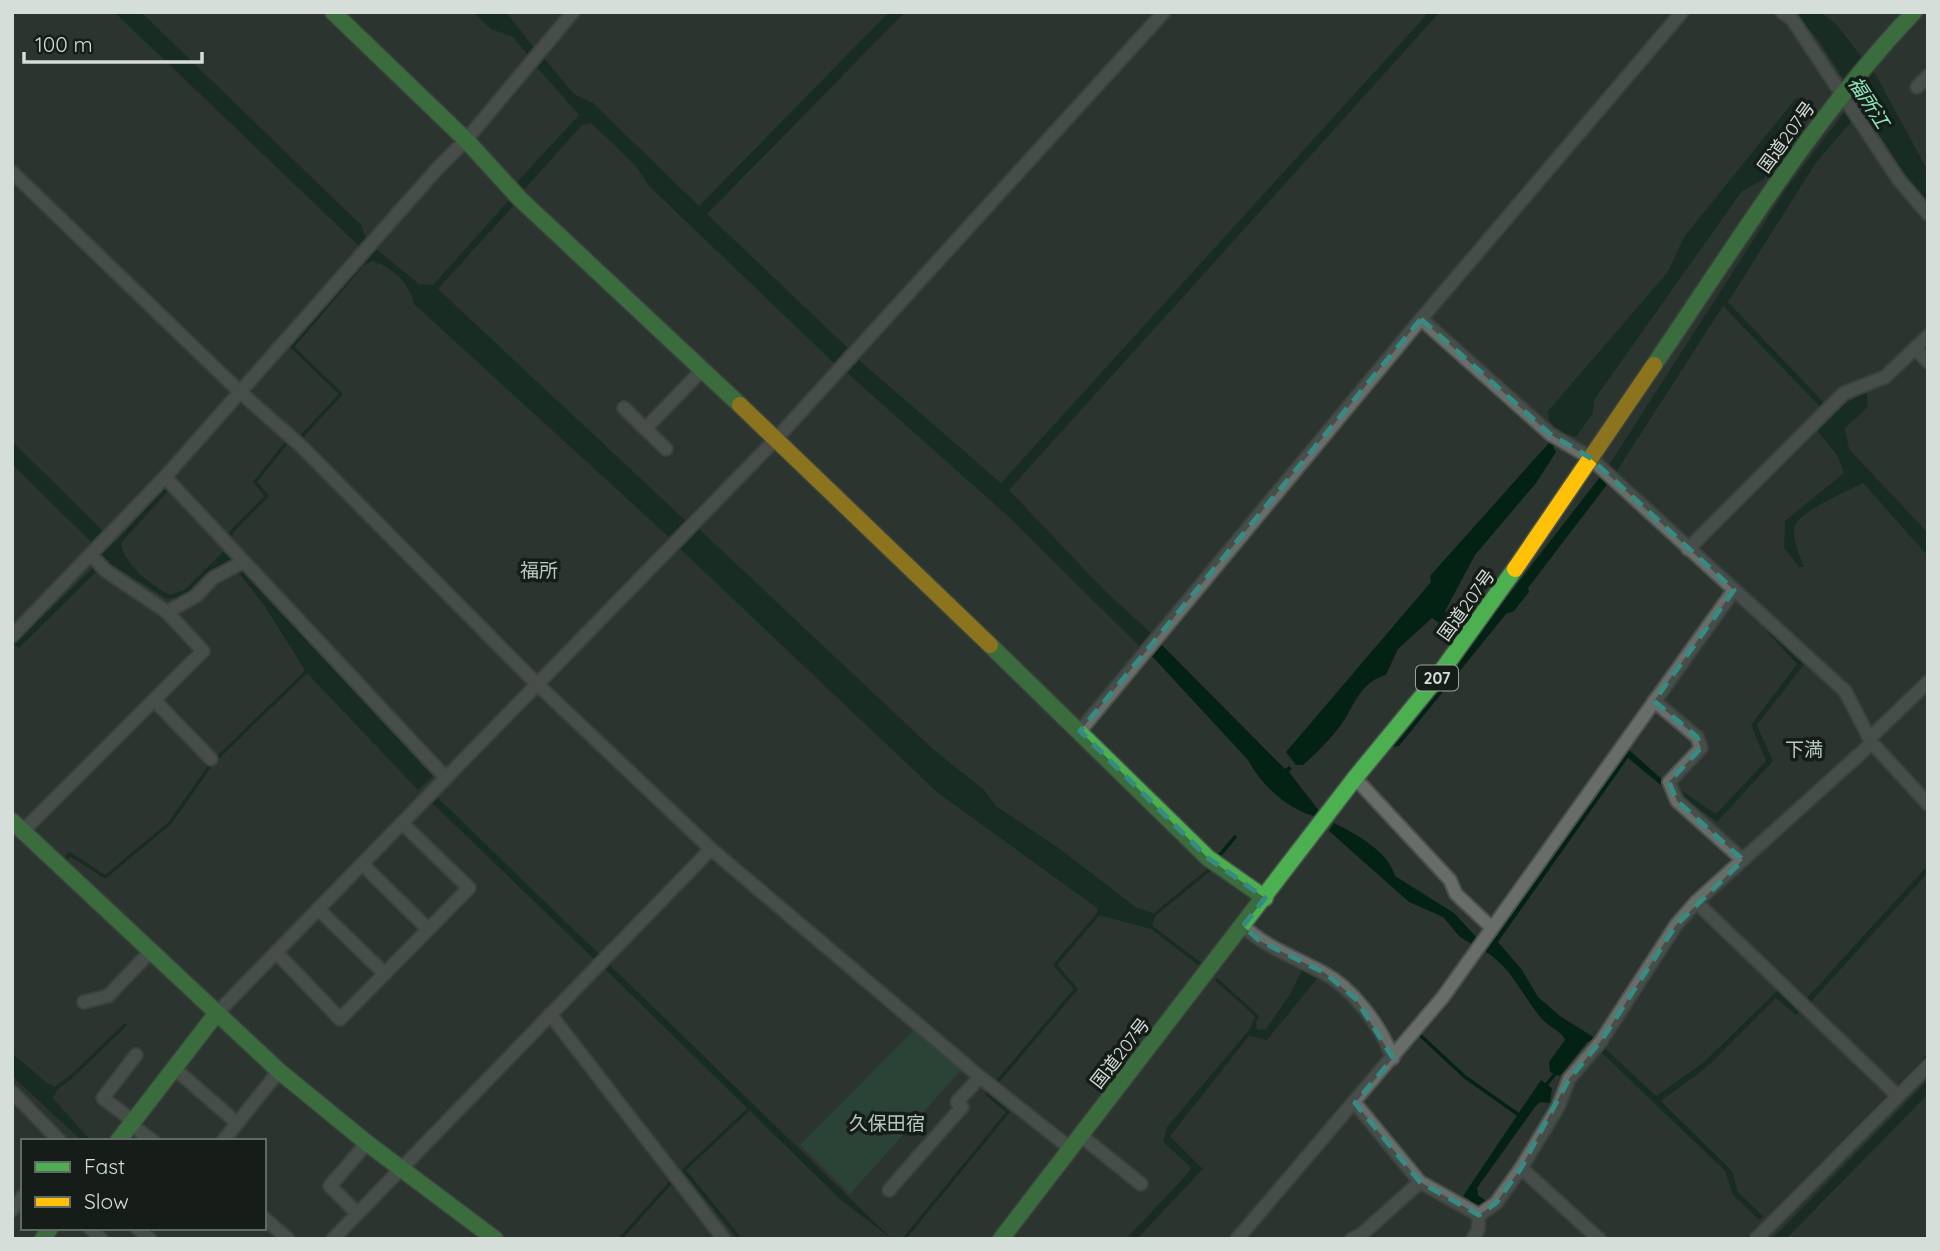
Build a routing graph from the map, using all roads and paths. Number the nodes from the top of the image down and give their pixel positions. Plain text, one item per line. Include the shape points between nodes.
1 (332, 12) edge
2 (573, 12) edge
3 (1164, 12) edge
4 (1682, 12) edge
5 (1782, 12) edge
6 (1914, 12) edge
7 (1928, 76) edge
8 (1917, 87) dead end
9 (1842, 93) junction
10 (466, 140) junction
11 (12, 172) edge
12 (1928, 214) edge
13 (1421, 319) junction
14 (1928, 335) edge
15 (1915, 348) junction
16 (1928, 362) edge
17 (703, 369) junction
18 (240, 392) junction
19 (624, 408) dead end
20 (645, 429) junction
21 (776, 439) junction
22 (666, 449) dead end
23 (1595, 462) junction
24 (165, 477) junction
25 (1688, 549) junction
26 (92, 556) junction
27 (243, 562) junction
28 (1734, 590) junction
29 (167, 612) junction
30 (12, 636) edge
31 (1928, 682) edge
32 (537, 684) junction
33 (154, 700) junction
34 (1654, 701) junction
35 (1080, 731) junction
36 (1870, 739) junction
37 (211, 759) dead end
38 (446, 778) junction
39 (1355, 778) junction
40 (1928, 804) edge
41 (402, 823) junction
42 (18, 826) edge
43 (711, 849) junction
44 (1743, 860) junction
45 (362, 864) junction
46 (1265, 898) junction
47 (1696, 902) junction
48 (318, 909) junction
49 (1243, 926) junction
50 (428, 929) junction
51 (1484, 937) junction
52 (150, 952) junction
53 (276, 952) junction
54 (385, 974) junction
55 (83, 1002) dead end
56 (216, 1014) junction
57 (550, 1014) junction
58 (136, 1055) dead end
59 (1393, 1058) junction
60 (1928, 1066) edge
61 (174, 1068) junction
62 (279, 1071) junction
63 (980, 1077) junction
64 (1894, 1093) junction
65 (17, 1096) edge
66 (1355, 1103) junction
67 (12, 1113) edge
68 (132, 1123) junction
69 (237, 1123) junction
70 (58, 1139) edge
71 (120, 1139) edge
72 (151, 1139) edge
73 (225, 1139) edge
74 (1075, 1142) junction
75 (366, 1143) junction
76 (400, 1167) junction
77 (1521, 1168) junction
78 (1420, 1182) junction
79 (1142, 1184) dead end
80 (889, 1190) dead end
81 (1474, 1212) junction
82 (357, 1213) junction
83 (266, 1220) edge
84 (288, 1239) edge
85 (333, 1239) edge
86 (495, 1239) edge
87 (724, 1239) edge
88 (1001, 1239) edge
89 (1237, 1239) edge
90 (1352, 1239) edge
91 (1474, 1239) edge
92 (1600, 1239) edge
93 (1756, 1239) edge

1 - 10 main road
2 - 10 street
3 - 21 street
4 - 13 street
5 - 9 street
6 - 9 main road, 国道207号 / 207
7 - 8 street
9 - 12 street via 1899,180
9 - 23 main road, 国道207号 / 207 via 1783,173
10 - 17 main road via 520,199
10 - 18 street
11 - 18 street
13 - 23 street via 1550,434
13 - 35 street
14 - 15 street
15 - 16 street
15 - 25 street via 1885,377 1844,393
17 - 20 street
17 - 21 main road
18 - 24 street
18 - 32 street via 301,446
19 - 20 street
20 - 22 street
21 - 32 street
21 - 35 main road
23 - 25 street
23 - 39 main road, 国道207号 / 207 via 1433,683
24 - 26 street
24 - 27 street
25 - 28 street
26 - 29 street
26 - 30 street
27 - 29 street
27 - 38 street
28 - 34 street
28 - 36 street via 1845,691
29 - 33 street via 203,651
31 - 36 street
32 - 38 street
32 - 43 street
33 - 37 street
33 - 42 street
34 - 44 street via 1697,737 1701,748 1670,782 1677,801
34 - 51 street
35 - 46 main road via 1208,858
36 - 40 street
36 - 44 street
38 - 41 street
39 - 46 main road, 国道207号 / 207
39 - 51 street via 1450,880
41 - 45 street
41 - 50 street via 468,888
42 - 52 main road
43 - 57 street
43 - 63 street
44 - 47 street
45 - 48 street
45 - 50 street
46 - 49 main road, 国道207号 / 207
47 - 64 street
47 - 77 street via 1569,1079 1558,1107
48 - 53 street
48 - 54 street
49 - 59 street via 1260,941 1325,973 1356,999
49 - 74 main road, 国道207号 / 207
50 - 54 street
51 - 59 street
52 - 55 street via 108,996
52 - 56 main road
53 - 54 street via 340,1019
53 - 56 street
56 - 61 main road
56 - 62 main road
57 - 76 street
57 - 87 street
58 - 68 street via 103,1098
59 - 66 street
60 - 64 street
61 - 68 main road
61 - 69 street
62 - 69 street
62 - 75 main road
63 - 74 street
63 - 80 street via 957,1102 962,1107
64 - 93 street
65 - 67 street
65 - 70 street
66 - 78 street
66 - 89 street
68 - 71 main road
68 - 72 street
69 - 73 street
74 - 79 street
74 - 88 main road, 国道207号 / 207
75 - 76 main road
75 - 82 street via 330,1186
76 - 82 street
76 - 86 main road
77 - 81 street via 1496,1203
77 - 92 street
78 - 81 street
78 - 90 street
81 - 91 street via 1478,1230
82 - 85 street
83 - 84 street

